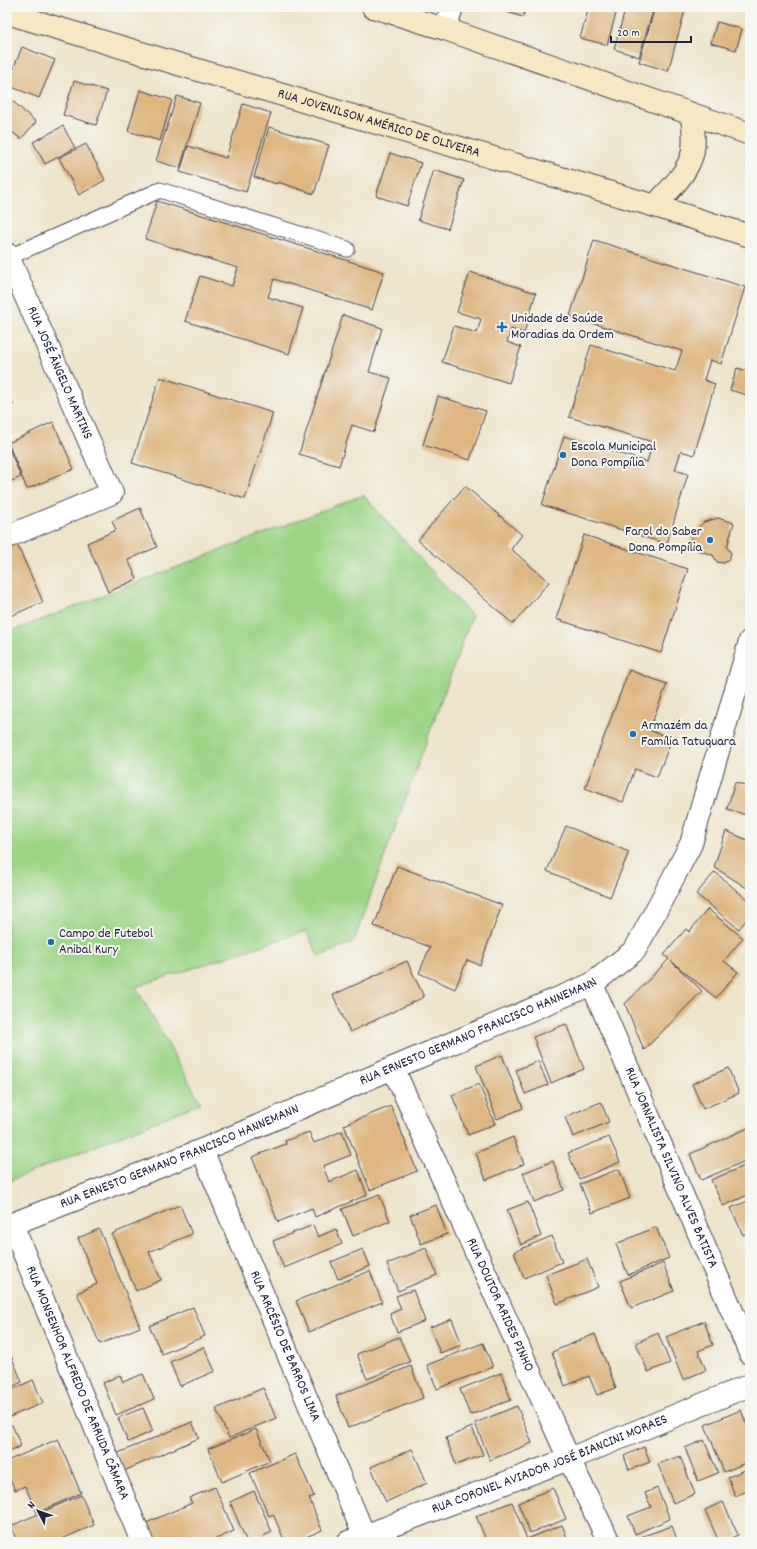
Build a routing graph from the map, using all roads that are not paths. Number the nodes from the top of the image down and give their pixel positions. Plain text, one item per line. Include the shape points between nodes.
1 (373, 7) edge
2 (452, 7) edge
3 (7, 12) edge
4 (445, 28) junction
5 (692, 114) junction
6 (750, 134) edge
7 (655, 206) junction
8 (750, 236) edge
9 (347, 248) dead end
10 (8, 256) edge
11 (14, 291) edge
12 (7, 538) edge
13 (750, 641) edge
14 (746, 673) edge
15 (592, 984) junction
16 (393, 1068) junction
17 (202, 1150) junction
18 (10, 1225) edge
19 (750, 1352) edge
20 (750, 1385) edge
21 (568, 1458) junction
22 (360, 1540) edge
23 (142, 1542) edge
24 (609, 1542) edge

1 - 4 main road
2 - 4 street
3 - 7 main road, RUA JOVENILSON AMÉRICO DE OLIVEIRA
4 - 5 main road
5 - 6 main road
5 - 7 main road via 692,157 680,179
7 - 8 main road, RUA JOVENILSON AMÉRICO DE OLIVEIRA
9 - 10 lane via 160,190
10 - 11 street, RUA JOSÉ ÂNGELO MARTINS
11 - 12 street, RUA JOSÉ ÂNGELO MARTINS via 112,493
13 - 14 street, RUA ERNESTO GERMANO FRANCISCO HANNEMANN
14 - 15 street, RUA ERNESTO GERMANO FRANCISCO HANNEMANN via 691,844 635,950
15 - 16 street, RUA ERNESTO GERMANO FRANCISCO HANNEMANN
15 - 19 street, RUA JORNALISTA SILVINO ALVES BATISTA
16 - 17 street, RUA ERNESTO GERMANO FRANCISCO HANNEMANN
16 - 21 street, RUA DOUTOR ARIDES PINHO
17 - 18 street, RUA ERNESTO GERMANO FRANCISCO HANNEMANN
17 - 22 street, RUA ARCÉSIO DE BARROS LIMA
18 - 23 street, RUA MONSENHOR ALFREDO DE ARRUDA CÂMARA
20 - 21 street, RUA CORONEL AVIADOR JOSÉ BIANCINI MORAES
21 - 22 street, RUA CORONEL AVIADOR JOSÉ BIANCINI MORAES
21 - 24 street, RUA DOUTOR ARIDES PINHO

